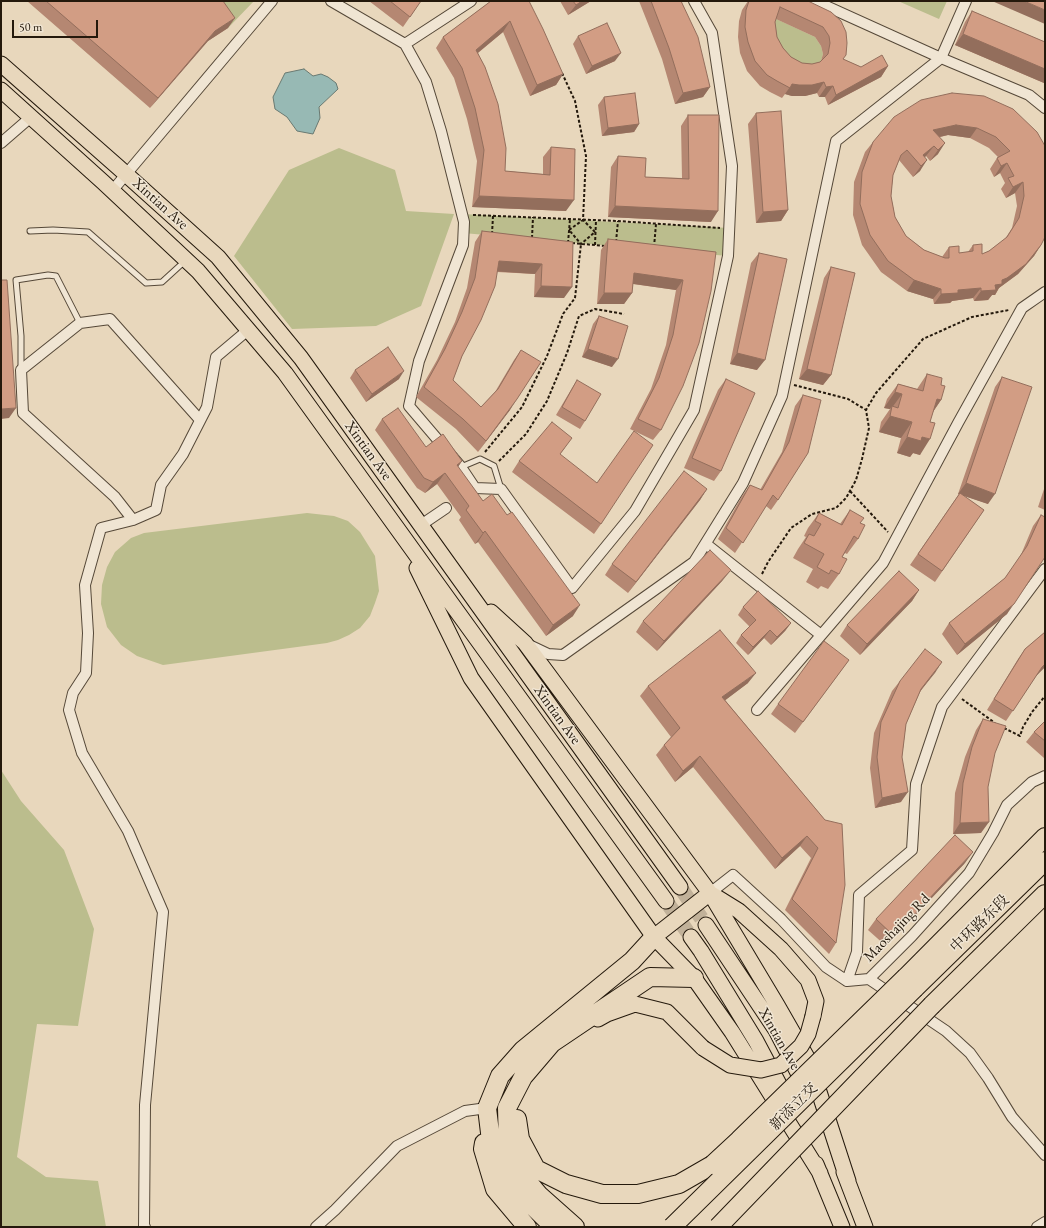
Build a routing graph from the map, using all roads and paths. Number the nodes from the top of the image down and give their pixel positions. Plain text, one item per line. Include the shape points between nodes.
1 (272, 1) edge
2 (332, 1) edge
3 (471, 1) edge
4 (694, 1) edge
5 (815, 1) edge
6 (966, 1) edge
7 (405, 44) junction
8 (941, 58) junction
9 (1, 64) edge
10 (561, 72) edge
11 (1, 90) edge
12 (1045, 108) edge
13 (31, 117) junction
14 (1, 143) edge
15 (126, 174) junction
16 (112, 191) junction
17 (462, 214) junction
18 (493, 216) junction
19 (534, 217) junction
20 (570, 219) junction
21 (582, 220) junction
22 (596, 220) junction
23 (618, 221) junction
24 (656, 224) junction
25 (729, 228) junction
26 (569, 230) junction
27 (30, 231) dead end
28 (595, 232) junction
29 (492, 236) edge
30 (525, 239) edge
31 (581, 244) junction
32 (594, 245) junction
33 (609, 246) edge
34 (616, 246) edge
35 (654, 250) edge
36 (186, 260) junction
37 (1045, 292) edge
38 (1022, 308) junction
39 (624, 314) dead end
40 (80, 323) junction
41 (248, 330) junction
42 (20, 370) junction
43 (785, 383) junction
44 (866, 410) junction
45 (200, 420) junction
46 (480, 459) junction
47 (494, 466) junction
48 (461, 467) junction
49 (501, 490) junction
50 (850, 490) junction
51 (446, 508) dead end
52 (133, 520) junction
53 (421, 525) junction
54 (398, 530) junction
55 (895, 540) junction
56 (706, 544) junction
57 (1045, 568) edge
58 (757, 584) junction
59 (468, 591) junction
60 (821, 635) junction
61 (525, 643) junction
62 (953, 692) junction
63 (1045, 696) edge
64 (757, 710) dead end
65 (996, 724) edge
66 (1002, 727) edge
67 (1045, 776) edge
68 (1045, 837) edge
69 (1045, 860) edge
70 (680, 887) tunnel mouth
71 (710, 893) junction
72 (1045, 894) edge
73 (666, 901) tunnel mouth
74 (706, 925) tunnel mouth
75 (654, 937) junction
76 (691, 937) tunnel mouth
77 (694, 978) junction
78 (869, 980) junction
79 (847, 981) junction
80 (910, 982) junction
81 (932, 1005) joint
82 (552, 1043) junction
83 (514, 1095) junction
84 (487, 1108) junction
85 (1045, 1155) edge
86 (820, 1173) junction
87 (848, 1181) junction
88 (1045, 1222) edge
89 (145, 1227) edge
90 (316, 1227) edge
91 (527, 1227) edge
92 (554, 1227) edge
93 (575, 1227) edge
94 (672, 1227) edge
95 (718, 1227) edge
96 (842, 1227) edge
97 (865, 1227) edge
98 (1037, 1227) edge

1 - 15 street
2 - 7 street
3 - 7 street
4 - 25 street via 712,33 732,166
5 - 8 street
6 - 8 street
7 - 17 street via 426,82
8 - 12 street via 1029,95
8 - 43 street via 836,141
9 - 15 main road, Xintian Ave
10 - 21 path via 576,101 586,156
11 - 13 main road, Xintian Ave
13 - 14 street
13 - 16 main road, Xintian Ave
15 - 16 street
15 - 53 main road, Xintian Ave via 218,257 301,358
16 - 36 main road, Xintian Ave
17 - 18 path
17 - 48 street via 463,245 419,361 409,406
18 - 19 path
18 - 29 path
19 - 20 path
19 - 30 path via 532,240
20 - 21 path
20 - 26 path
21 - 22 path
21 - 26 path
21 - 28 path
22 - 23 path
22 - 28 path
23 - 24 path
23 - 34 path
24 - 25 path
24 - 35 path
25 - 49 street via 728,256 694,410 635,511 572,588
26 - 31 path
26 - 31 path via 568,243
27 - 36 lane via 88,232 146,283 162,282
28 - 31 path
28 - 32 path
31 - 32 path
31 - 46 path via 575,298 563,314 547,356 522,407
32 - 33 path
36 - 41 main road, Xintian Ave
37 - 38 street
38 - 44 path via 972,317 923,339 876,393
38 - 55 street
39 - 47 path via 595,309 579,316 547,401 526,434
40 - 42 street
40 - 42 lane via 56,276 16,280 21,336
40 - 45 street via 110,319
41 - 45 street via 216,357 207,407
41 - 54 main road, Xintian Ave via 285,373
42 - 52 street via 23,413 115,497
43 - 44 path via 848,400
43 - 56 street via 782,396 742,483
44 - 50 path via 869,428 856,480
45 - 52 street via 183,454 161,485 156,510
46 - 47 lane
46 - 48 lane
47 - 49 lane
48 - 49 street via 470,490
50 - 55 path
50 - 58 path via 836,508 812,514 792,528 768,562
51 - 53 street
52 - 89 street via 101,528 85,585 88,633 86,673 73,693 69,710 82,753 128,831 163,912 145,1105
53 - 59 main road, Xintian Ave
54 - 73 main road, Xintian Ave
54 - 75 main road via 471,678
55 - 60 street via 883,563
56 - 58 street
56 - 61 street via 694,562 562,655 548,654
57 - 62 street
58 - 60 street
59 - 61 main road
59 - 70 main road, Xintian Ave
60 - 64 street
61 - 71 main road
62 - 65 path
62 - 79 street via 942,707 916,784 912,850 859,895 857,952
63 - 66 path via 1032,712 1020,736
67 - 78 street, Maoshajing Rd via 1032,782 1007,805 970,873
68 - 80 highway
69 - 80 highway, 中环路东段
71 - 75 main road
71 - 79 street via 733,875 781,919 826,967
71 - 82 main road, bridge via 739,911 781,949 808,980 816,1001 808,1034 801,1046 781,1064 760,1070 730,1066 703,1048 667,1012 635,1004 607,1014
71 - 87 main road via 809,1062
72 - 81 highway, 中环路东段
74 - 87 main road, Xintian Ave via 776,1030
75 - 77 main road
75 - 84 highway via 632,961 523,1050 500,1076
76 - 86 main road, Xintian Ave via 756,1041 789,1103
77 - 82 highway via 650,977
77 - 86 main road via 732,1032
78 - 79 street, Maoshajing Rd
78 - 85 street via 946,1031 970,1053 1012,1117
80 - 83 highway, bridge via 712,1165 679,1184 638,1194 602,1194 566,1184 536,1169 520,1139
80 - 94 highway, 新添立交, bridge
81 - 95 highway, 新添立交, bridge
82 - 83 highway via 523,1077
83 - 93 highway via 507,1108 508,1143 518,1170 539,1195
84 - 90 street via 465,1111 397,1146
84 - 91 highway via 483,1149 495,1189
84 - 92 highway via 492,1141 510,1184
86 - 96 main road, Xintian Ave
87 - 97 main road, Xintian Ave
88 - 98 street

